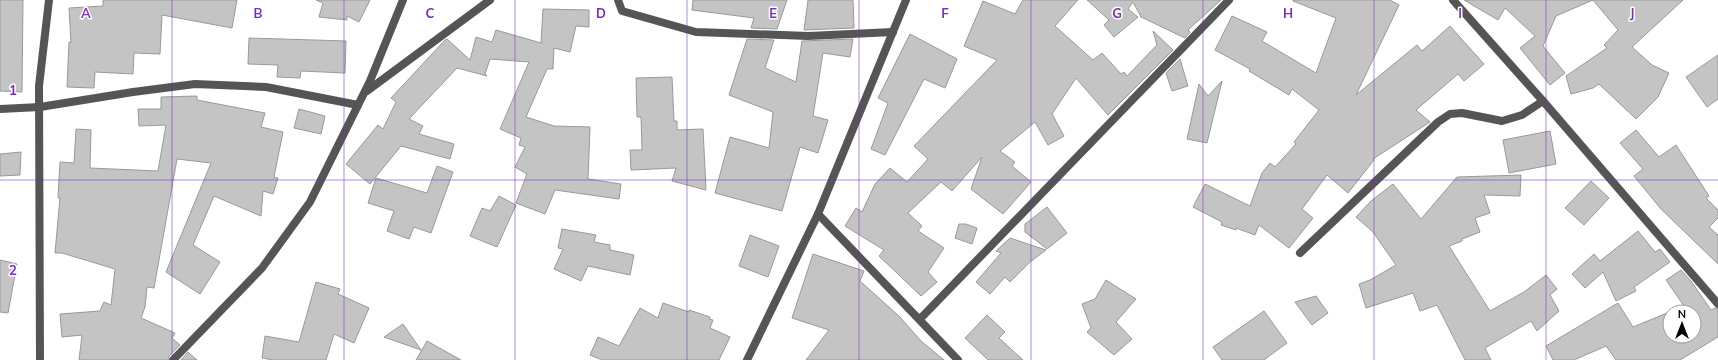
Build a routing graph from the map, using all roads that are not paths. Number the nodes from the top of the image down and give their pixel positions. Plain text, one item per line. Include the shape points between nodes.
1 (49, 0) edge
2 (403, 0) edge
3 (490, 0) edge
4 (618, 0) edge
5 (906, 0) edge
6 (1229, 0) edge
7 (1453, 0) edge
8 (893, 32) junction
9 (364, 92) junction
10 (1543, 101) junction
11 (358, 105) junction
12 (40, 107) junction
13 (0, 109) edge
14 (818, 214) junction
15 (1300, 253) dead end
16 (1718, 304) edge
17 (920, 319) junction
18 (40, 360) edge
19 (173, 360) edge
20 (747, 360) edge
21 (958, 360) edge

1 - 12 street via 39,86
2 - 9 street
3 - 9 street
4 - 8 street via 622,11 696,32 808,36
5 - 8 street
6 - 17 street
7 - 10 street
8 - 14 street
9 - 11 street
10 - 15 street via 1522,115 1502,121 1462,113 1450,114 1438,122
10 - 16 street
11 - 12 street via 266,87 195,84
11 - 19 street via 310,202 262,268
12 - 13 street
12 - 18 street
14 - 17 street
14 - 20 street
17 - 21 street

